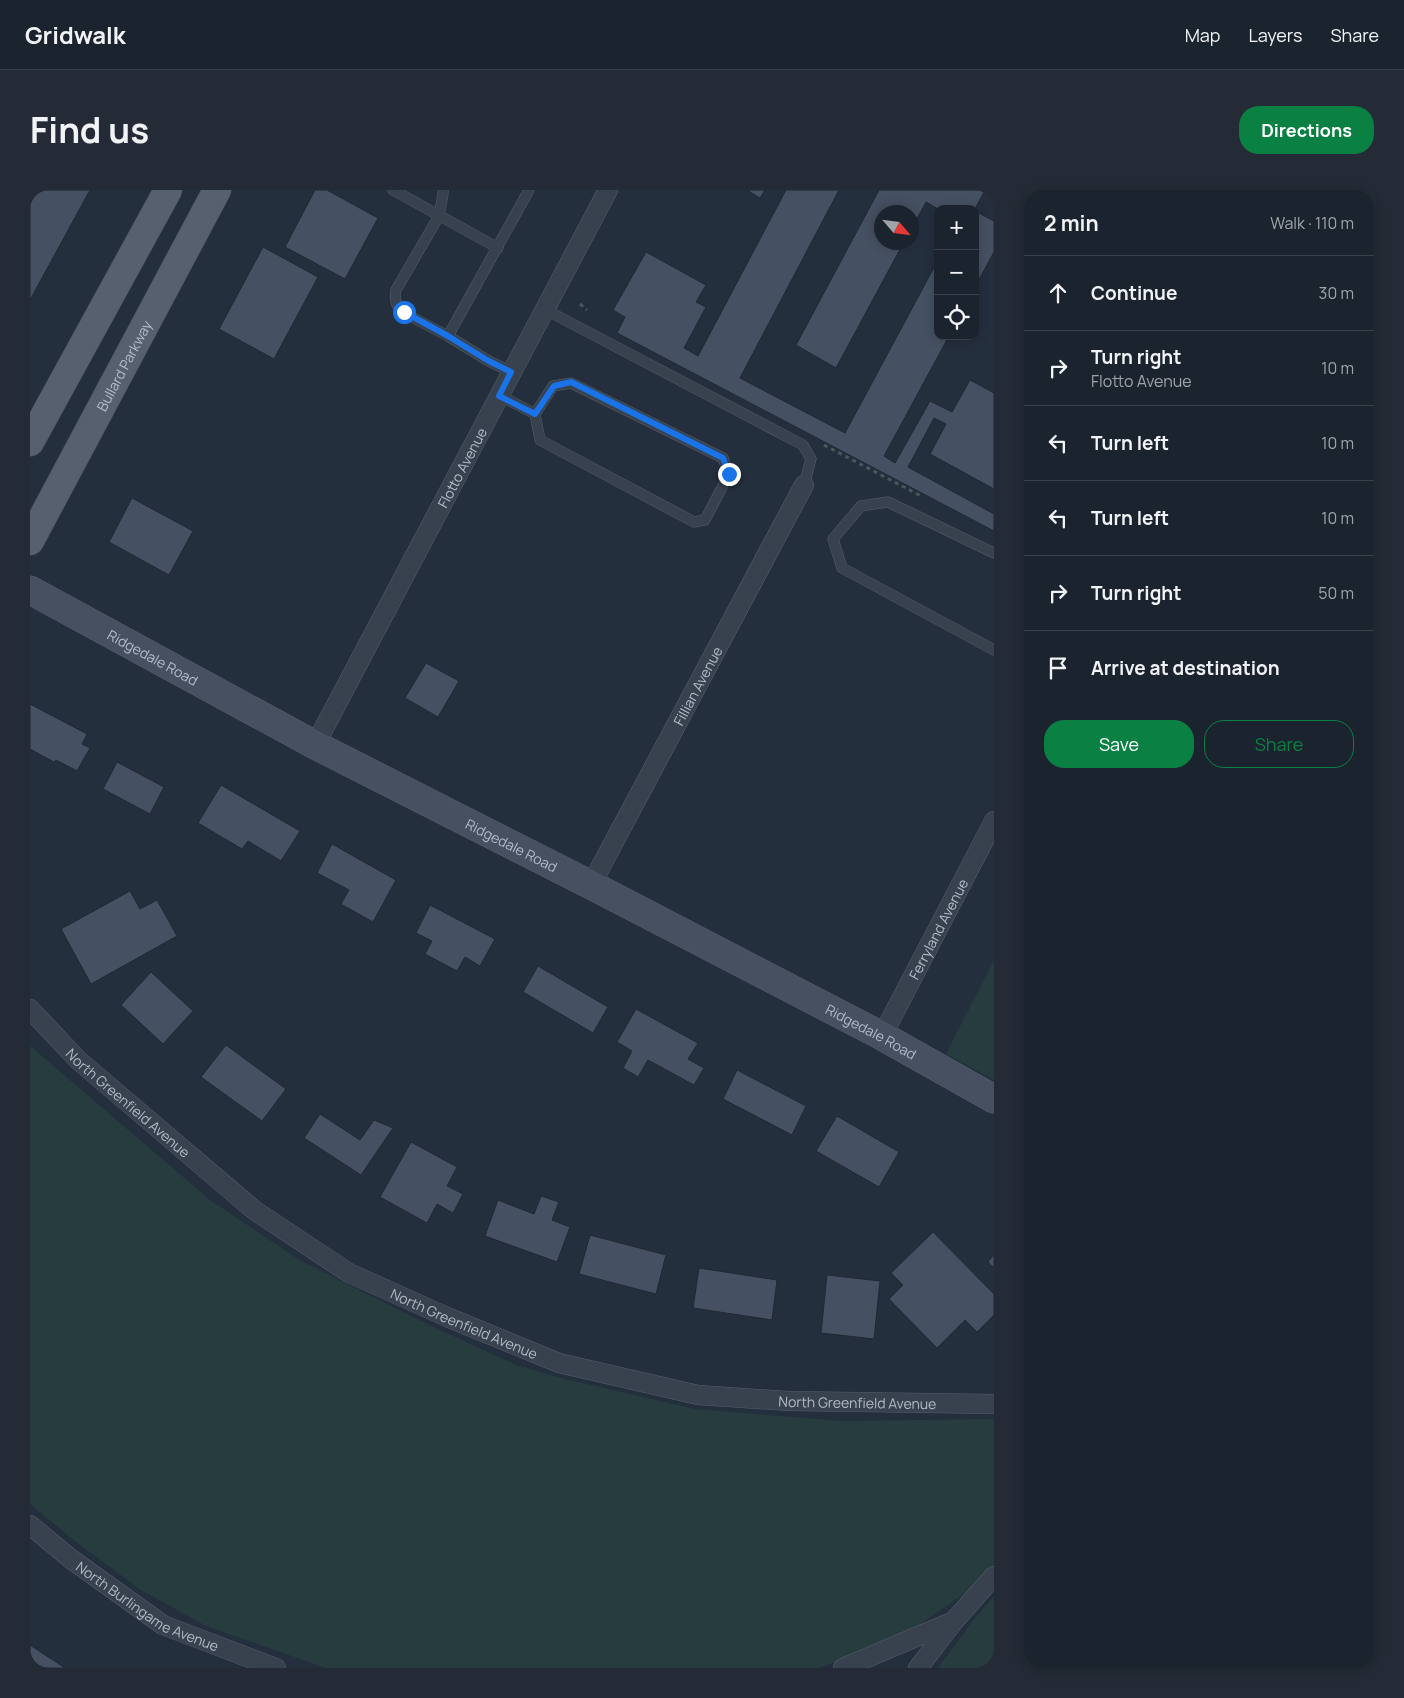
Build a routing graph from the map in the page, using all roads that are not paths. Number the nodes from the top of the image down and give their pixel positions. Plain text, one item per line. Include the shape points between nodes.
1 (168, 190) edge
2 (217, 190) edge
3 (393, 190) edge
4 (443, 190) edge
5 (529, 190) edge
6 (608, 190) edge
7 (439, 216) junction
8 (498, 248) junction
9 (544, 310) junction
10 (448, 336) junction
11 (511, 372) junction
12 (499, 396) junction
13 (535, 414) junction
14 (30, 442) edge
15 (804, 485) joint
16 (30, 540) edge
17 (994, 553) edge
18 (30, 590) edge
19 (994, 650) edge
20 (315, 745) junction
21 (994, 821) edge
22 (591, 885) junction
23 (30, 1009) edge
24 (882, 1036) junction
25 (994, 1099) edge
26 (994, 1404) edge
27 (30, 1525) edge
28 (994, 1576) edge
29 (954, 1621) junction
30 (276, 1668) edge
31 (843, 1668) edge
32 (918, 1668) edge

1 - 14 main road
2 - 16 main road, Bullard Parkway
3 - 7 lane
4 - 7 lane
5 - 8 lane
6 - 9 street, Flotto Avenue
7 - 8 lane
7 - 10 lane via 396,290 394,299 404,312
8 - 10 lane
9 - 11 street, Flotto Avenue
9 - 15 lane via 803,445 811,459
10 - 11 lane
11 - 12 street, Flotto Avenue
12 - 13 lane
12 - 20 street, Flotto Avenue
13 - 13 lane via 554,386 571,382 723,458 729,474 705,520 694,522 540,440
15 - 22 street, Fillian Avenue
17 - 19 lane via 888,502 860,506 833,540 842,568
18 - 20 street, Ridgedale Road
20 - 22 street, Ridgedale Road
21 - 24 street, Ferryland Avenue
22 - 24 street, Ridgedale Road
23 - 26 street, North Greenfield Avenue via 78,1060 254,1210 350,1273 558,1363 698,1395 788,1401
24 - 25 street, Ridgedale Road
27 - 30 street, North Burlingame Avenue via 163,1625
28 - 29 street
29 - 31 street
29 - 32 street

